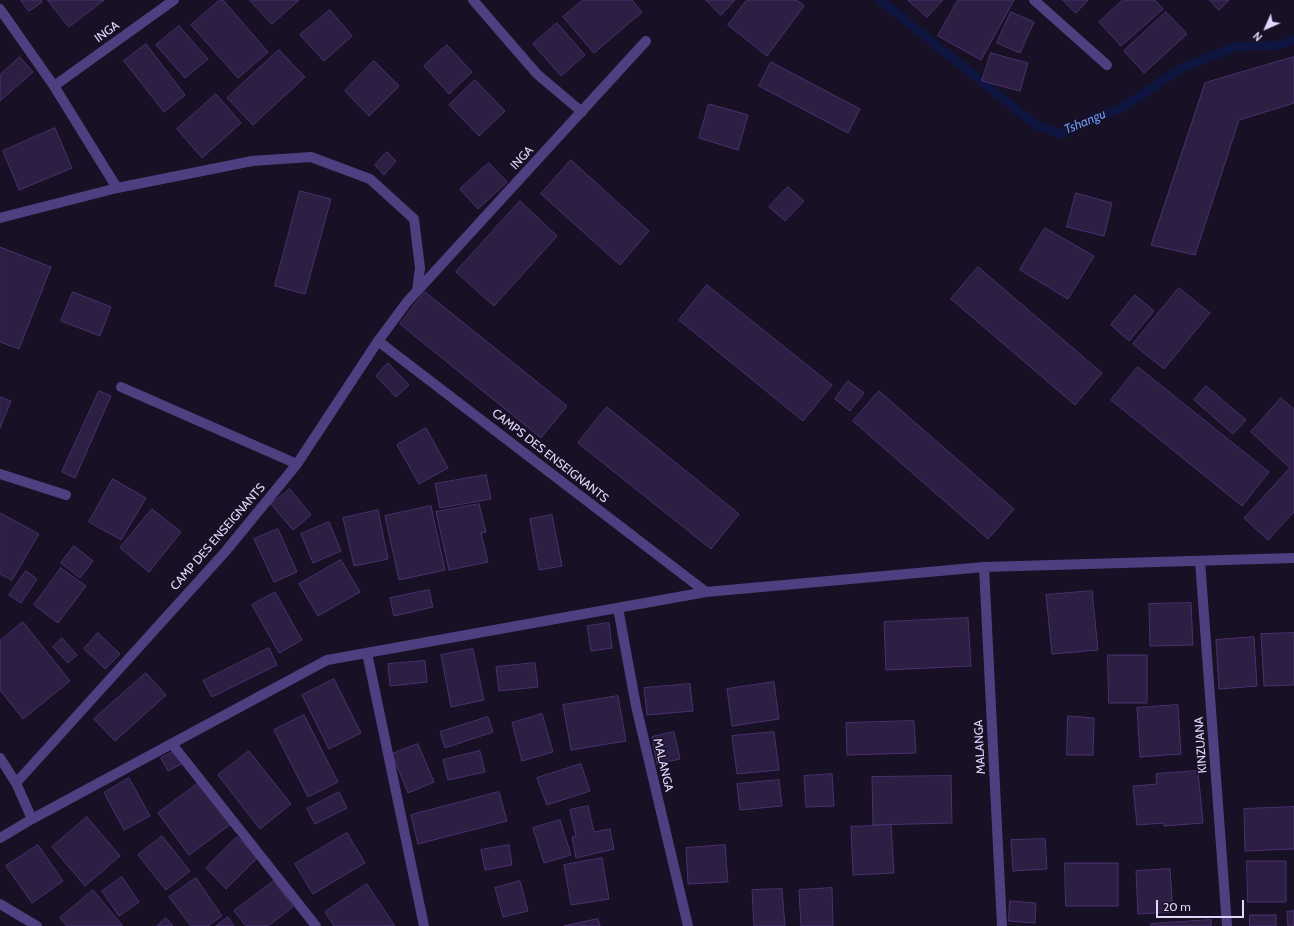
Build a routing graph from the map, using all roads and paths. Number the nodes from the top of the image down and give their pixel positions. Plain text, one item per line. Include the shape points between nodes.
1 (174, 0) edge
2 (473, 0) edge
3 (1034, 0) edge
4 (0, 9) edge
5 (646, 41) dead end
6 (1107, 65) dead end
7 (54, 86) junction
8 (582, 112) junction
9 (117, 188) junction
10 (0, 218) edge
11 (417, 291) junction
12 (378, 340) junction
13 (120, 387) dead end
14 (297, 464) junction
15 (0, 474) edge
16 (66, 495) dead end
17 (1294, 558) edge
18 (1200, 561) junction
19 (984, 567) junction
20 (706, 592) junction
21 (618, 608) junction
22 (367, 653) junction
23 (172, 744) junction
24 (0, 758) edge
25 (16, 784) junction
26 (32, 818) junction
27 (0, 838) edge
28 (0, 904) edge
29 (36, 926) edge
30 (316, 926) edge
31 (424, 926) edge
32 (688, 926) edge
33 (1002, 926) edge
34 (1227, 926) edge

1 - 7 street, INGA
2 - 8 street via 536,74
3 - 6 street
4 - 7 street
5 - 8 street, INGA
7 - 9 street
8 - 11 street, INGA
9 - 10 street
9 - 11 street via 252,161 311,157 370,179 414,219 420,268
11 - 12 street, CAMP DES ENSEIGNANTS
12 - 14 street, CAMP DES ENSEIGNANTS
12 - 20 street, CAMPS DES ENSEIGNANTS
13 - 14 street
14 - 25 street, CAMP DES ENSEIGNANTS via 225,552
15 - 16 street
17 - 18 street
18 - 19 street
18 - 34 street, KINZUANA
19 - 20 street
19 - 33 street, MALANGA
20 - 21 street
21 - 22 street
21 - 32 street, MALANGA via 636,706
22 - 23 street via 327,660
22 - 31 street
23 - 26 street
23 - 30 street
24 - 25 street
25 - 26 street
26 - 27 street
28 - 29 street

